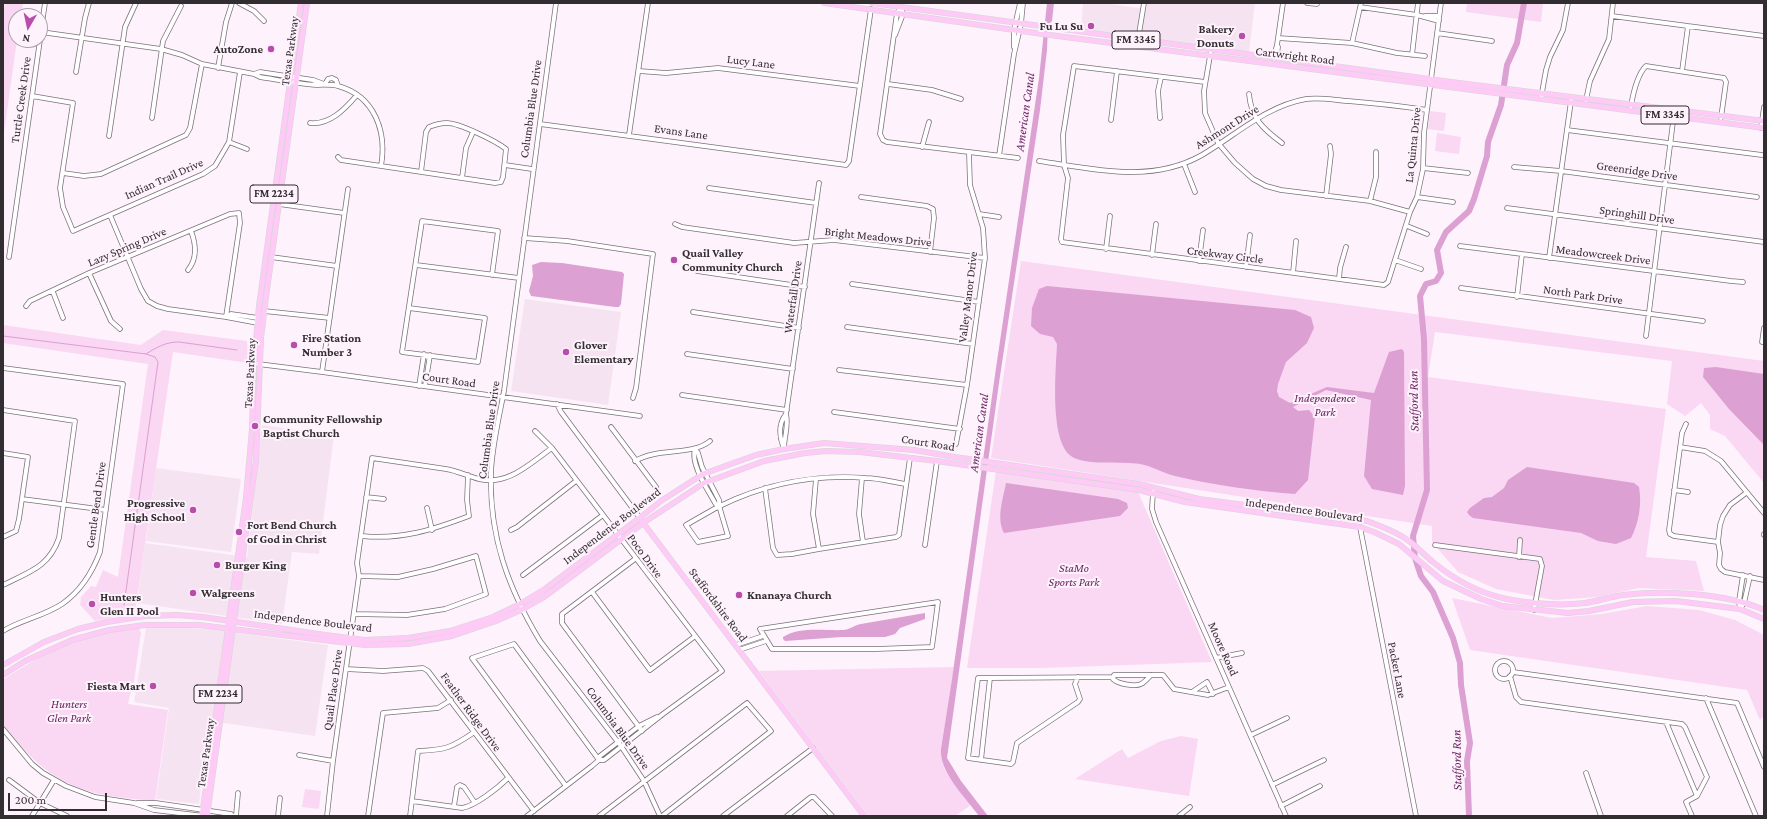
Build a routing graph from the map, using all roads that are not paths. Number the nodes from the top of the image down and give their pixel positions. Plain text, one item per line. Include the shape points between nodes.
1 (89, 3) edge
2 (136, 3) edge
3 (232, 3) edge
4 (240, 3) edge
5 (301, 3) edge
6 (308, 3) edge
7 (556, 3) edge
8 (648, 3) edge
9 (824, 3) edge
10 (872, 3) edge
11 (1021, 3) edge
12 (1144, 3) edge
13 (1283, 3) edge
14 (1307, 3) edge
15 (1418, 3) edge
16 (1441, 3) edge
17 (1568, 3) edge
18 (1613, 3) edge
19 (1317, 4) dead end
20 (860, 5) edge
21 (1360, 5) edge
22 (181, 6) dead end
23 (901, 7) junction
24 (871, 9) junction
25 (897, 13) junction
26 (903, 14) junction
27 (962, 16) junction
28 (1416, 16) junction
29 (1612, 16) junction
30 (1439, 18) junction
31 (264, 21) dead end
32 (961, 22) junction
33 (1015, 23) junction
34 (1021, 24) junction
35 (1688, 26) junction
36 (1014, 30) junction
37 (1020, 31) junction
38 (1437, 33) junction
39 (48, 36) edge
40 (1764, 36) edge
41 (894, 37) junction
42 (82, 38) junction
43 (1278, 38) junction
44 (1492, 41) dead end
45 (1138, 43) junction
46 (1352, 43) junction
47 (122, 44) junction
48 (39, 48) edge
49 (161, 49) junction
50 (1210, 53) junction
51 (1014, 54) junction
52 (1412, 55) junction
53 (1425, 56) dead end
54 (1275, 58) junction
55 (202, 64) junction
56 (1274, 64) junction
57 (218, 68) junction
58 (639, 70) junction
59 (1116, 71) junction
60 (1682, 71) junction
61 (76, 72) dead end
62 (240, 72) junction
63 (1161, 77) junction
64 (293, 80) junction
65 (1205, 82) junction
66 (1431, 82) junction
67 (325, 84) junction
68 (888, 84) junction
69 (338, 86) junction
70 (860, 86) junction
71 (1249, 94) dead end
72 (357, 95) junction
73 (32, 96) junction
74 (1542, 96) junction
75 (1571, 97) junction
76 (961, 99) dead end
77 (1586, 99) junction
78 (1571, 104) junction
79 (1631, 104) junction
80 (1585, 105) junction
81 (1764, 107) edge
82 (1427, 110) junction
83 (1675, 110) junction
84 (1630, 111) junction
85 (1674, 116) junction
86 (152, 118) dead end
87 (1160, 118) dead end
88 (1256, 118) junction
89 (1721, 119) junction
90 (1111, 120) dead end
91 (1763, 121) edge
92 (929, 122) dead end
93 (310, 124) dead end
94 (540, 124) junction
95 (1762, 128) edge
96 (1567, 130) junction
97 (473, 132) junction
98 (629, 135) junction
99 (108, 136) dead end
100 (230, 142) junction
101 (1218, 143) junction
102 (1282, 143) dead end
103 (1670, 143) junction
104 (1330, 146) dead end
105 (922, 147) junction
106 (247, 149) dead end
107 (1376, 152) dead end
108 (969, 153) junction
109 (1762, 155) dead end
110 (999, 156) junction
111 (338, 157) dead end
112 (1018, 158) dead end
113 (1039, 161) dead end
114 (1184, 164) junction
115 (505, 165) junction
116 (1064, 165) junction
117 (380, 166) junction
118 (1514, 167) dead end
119 (1424, 168) junction
120 (532, 169) junction
121 (1561, 171) junction
122 (421, 172) junction
123 (63, 173) junction
124 (1468, 173) dead end
125 (462, 178) junction
126 (819, 183) dead end
127 (1665, 185) junction
128 (709, 188) dead end
129 (348, 189) dead end
130 (1195, 192) dead end
131 (1326, 196) junction
132 (861, 197) dead end
133 (1418, 197) junction
134 (1757, 197) dead end
135 (1370, 201) junction
136 (1454, 202) dead end
137 (816, 203) junction
138 (278, 204) junction
139 (1507, 208) dead end
140 (1410, 212) junction
141 (344, 213) junction
142 (979, 214) junction
143 (1554, 214) junction
144 (110, 215) junction
145 (1110, 216) dead end
146 (999, 217) dead end
147 (675, 224) dead end
148 (1156, 224) dead end
149 (1407, 226) junction
150 (1658, 228) junction
151 (1203, 230) dead end
152 (191, 231) junction
153 (1427, 234) dead end
154 (1250, 235) dead end
155 (524, 238) junction
156 (1296, 241) dead end
157 (1764, 242) edge
158 (811, 243) junction
159 (1460, 246) dead end
160 (1346, 247) dead end
161 (1106, 249) junction
162 (930, 252) junction
163 (1522, 254) junction
164 (1152, 255) junction
165 (9, 257) dead end
166 (128, 257) junction
167 (271, 257) junction
168 (984, 258) junction
169 (1549, 258) junction
170 (1395, 260) junction
171 (1199, 261) junction
172 (416, 265) junction
173 (338, 266) junction
174 (1246, 267) junction
175 (1421, 269) dead end
176 (188, 270) dead end
177 (697, 271) dead end
178 (1653, 271) junction
179 (89, 273) junction
180 (1293, 273) junction
181 (492, 275) junction
182 (519, 278) junction
183 (1339, 279) junction
184 (1743, 282) dead end
185 (852, 284) dead end
186 (1386, 284) joint
187 (804, 287) junction
188 (1461, 288) dead end
189 (53, 292) junction
190 (1517, 297) junction
191 (979, 302) junction
192 (26, 306) dead end
193 (409, 308) junction
194 (264, 310) junction
195 (693, 312) dead end
196 (1648, 314) junction
197 (226, 316) junction
198 (63, 318) dead end
199 (330, 318) junction
200 (258, 321) junction
201 (1703, 321) dead end
202 (847, 327) dead end
203 (799, 328) junction
204 (1764, 328) edge
205 (120, 329) dead end
206 (1646, 336) dead end
207 (1764, 342) edge
208 (973, 344) junction
209 (424, 354) junction
210 (687, 354) dead end
211 (430, 355) junction
212 (257, 364) junction
213 (3, 368) edge
214 (793, 369) junction
215 (839, 370) dead end
216 (322, 372) junction
217 (419, 386) junction
218 (425, 386) junction
219 (967, 386) junction
220 (682, 395) dead end
221 (503, 397) junction
222 (633, 398) dead end
223 (557, 404) junction
224 (3, 410) edge
225 (786, 412) junction
226 (834, 412) dead end
227 (640, 416) dead end
228 (1686, 424) dead end
229 (611, 427) dead end
230 (960, 429) junction
231 (535, 431) dead end
232 (710, 441) dead end
233 (956, 444) dead end
234 (1680, 447) junction
235 (552, 448) junction
236 (784, 448) junction
237 (695, 449) junction
238 (3, 453) edge
239 (786, 456) junction
240 (910, 458) junction
241 (635, 461) junction
242 (937, 461) junction
243 (1002, 467) junction
244 (703, 474) junction
245 (468, 475) junction
246 (862, 478) junction
247 (816, 479) junction
248 (491, 481) junction
249 (576, 481) junction
250 (707, 482) junction
251 (906, 484) junction
252 (656, 487) dead end
253 (765, 488) junction
254 (1153, 490) junction
255 (1674, 490) junction
256 (1688, 492) dead end
257 (1746, 493) junction
258 (366, 497) junction
259 (22, 499) junction
260 (384, 499) dead end
261 (63, 504) junction
262 (719, 507) junction
263 (427, 508) dead end
264 (106, 510) junction
265 (1764, 514) edge
266 (602, 515) junction
267 (1324, 515) junction
268 (640, 518) junction
269 (1323, 522) junction
270 (644, 523) junction
271 (242, 526) junction
272 (1360, 527) junction
273 (432, 530) junction
274 (511, 530) dead end
275 (362, 536) junction
276 (3, 537) edge
277 (619, 537) junction
278 (246, 538) junction
279 (1520, 540) dead end
280 (863, 542) junction
281 (1718, 542) junction
282 (925, 545) dead end
283 (1435, 545) dead end
284 (819, 549) junction
285 (1519, 556) junction
286 (635, 559) junction
287 (1743, 574) junction
288 (523, 575) dead end
289 (359, 576) junction
290 (1750, 576) junction
291 (1764, 580) edge
292 (3, 585) edge
293 (592, 592) junction
294 (1631, 594) junction
295 (1633, 602) junction
296 (1742, 602) junction
297 (1535, 603) junction
298 (521, 607) junction
299 (1740, 609) junction
300 (1534, 610) junction
301 (1764, 610) edge
302 (354, 614) junction
303 (146, 616) junction
304 (1764, 619) edge
305 (231, 621) junction
306 (145, 625) junction
307 (230, 629) junction
308 (3, 631) edge
309 (286, 633) junction
310 (763, 636) junction
311 (694, 637) junction
312 (350, 641) junction
313 (766, 641) junction
314 (44, 642) junction
315 (738, 648) junction
316 (47, 650) junction
317 (1242, 653) dead end
318 (1216, 658) junction
319 (3, 665) edge
320 (346, 669) junction
321 (1513, 672) junction
322 (3, 675) edge
323 (1151, 675) junction
324 (1510, 676) junction
325 (1078, 677) junction
326 (1113, 677) junction
327 (990, 678) junction
328 (1229, 687) junction
329 (1191, 692) junction
330 (1213, 694) junction
331 (1706, 698) junction
332 (451, 700) junction
333 (217, 704) junction
334 (663, 714) junction
335 (221, 715) junction
336 (1288, 718) dead end
337 (1666, 722) junction
338 (639, 726) junction
339 (3, 728) edge
340 (642, 731) junction
341 (473, 733) junction
342 (1251, 735) junction
343 (618, 742) junction
344 (621, 746) junction
345 (211, 747) junction
346 (813, 748) junction
347 (299, 755) dead end
348 (215, 757) junction
349 (598, 760) junction
350 (981, 760) junction
351 (1324, 760) dead end
352 (333, 761) junction
353 (1764, 767) edge
354 (1586, 774) dead end
355 (508, 778) junction
356 (9, 780) dead end
357 (54, 780) junction
358 (644, 781) junction
359 (1272, 785) junction
360 (566, 786) junction
361 (1320, 786) dead end
362 (238, 793) dead end
363 (1697, 796) junction
364 (280, 798) dead end
365 (412, 801) junction
366 (40, 802) junction
367 (475, 803) junction
368 (454, 806) junction
369 (1281, 806) junction
370 (1190, 808) dead end
371 (534, 811) junction
372 (204, 814) edge
373 (32, 816) edge
374 (67, 816) edge
375 (234, 816) edge
376 (278, 816) edge
377 (327, 816) edge
378 (368, 816) edge
379 (410, 816) edge
380 (527, 816) edge
381 (599, 816) edge
382 (661, 816) edge
383 (723, 816) edge
384 (787, 816) edge
385 (832, 816) edge
386 (864, 816) edge
387 (1179, 816) edge
388 (1286, 816) edge
389 (1416, 816) edge
390 (1601, 816) edge
391 (1692, 816) edge
392 (1756, 816) edge

1 - 42 street
2 - 47 street via 128,18
3 - 57 street
4 - 31 street
5 - 64 main road, Texas Parkway / FM 2234
6 - 64 main road, Texas Parkway / FM 2234
7 - 94 street, Columbia Blue Drive
8 - 58 street
9 - 20 main road, Cartwright Road / FM 3345
10 - 23 main road, Cartwright Road / FM 3345
11 - 33 street
11 - 34 street
12 - 45 street
13 - 43 street
14 - 19 street
15 - 28 street
16 - 30 street, La Quinta Drive
17 - 74 street via 1564,30 1550,57
18 - 29 street
20 - 24 main road, Cartwright Road / FM 3345
21 - 28 street
21 - 46 street
22 - 49 street
23 - 25 street
23 - 26 street
23 - 27 main road, Cartwright Road / FM 3345
24 - 25 main road, Cartwright Road / FM 3345
24 - 70 street
25 - 26 main road, Cartwright Road / FM 3345
25 - 41 street
26 - 32 main road, Cartwright Road / FM 3345
26 - 41 street
27 - 32 main road
27 - 33 main road, Cartwright Road / FM 3345
28 - 30 street
28 - 52 street
29 - 35 street
29 - 77 street via 1608,39 1590,81
30 - 38 street, La Quinta Drive
32 - 36 main road, Cartwright Road / FM 3345
33 - 34 main road, Cartwright Road / FM 3345
33 - 36 street
34 - 37 street
34 - 45 main road, Cartwright Road / FM 3345
35 - 40 street
35 - 60 street
36 - 37 main road, Cartwright Road / FM 3345
36 - 51 street
37 - 45 main road, Cartwright Road / FM 3345
37 - 51 street
38 - 44 street
38 - 66 street, La Quinta Drive
39 - 42 street
41 - 68 street
42 - 47 street
42 - 61 street
43 - 46 street
43 - 54 street
45 - 50 main road, Cartwright Road / FM 3345
46 - 52 street
47 - 49 street
47 - 99 street
48 - 73 street, Turtle Creek Drive
49 - 55 street
49 - 86 street
50 - 54 main road, Cartwright Road / FM 3345
50 - 56 main road, Cartwright Road / FM 3345
50 - 65 street
51 - 110 street
52 - 53 street
54 - 56 street
54 - 66 main road, Cartwright Road / FM 3345
55 - 57 street
55 - 123 street via 190,128 186,135 101,174 84,176
56 - 66 main road, Cartwright Road / FM 3345
57 - 62 street
58 - 70 street, Lucy Lane via 666,73 724,68
58 - 98 street
59 - 63 street
59 - 90 street
59 - 116 street via 1074,66 1063,135
60 - 79 street via 1646,66 1642,69
60 - 89 street via 1724,78 1726,82
62 - 64 street
62 - 100 street, Indian Trail Drive
63 - 65 street
63 - 87 street via 1158,91
64 - 67 street via 319,81
64 - 138 main road, Texas Parkway / FM 2234
64 - 200 main road, Texas Parkway / FM 2234
65 - 101 street via 1205,113
66 - 74 main road, Cartwright Road / FM 3345
66 - 82 street, La Quinta Drive
67 - 69 street
67 - 69 street via 332,78
68 - 76 street via 932,90
68 - 105 street via 880,134 883,140
69 - 72 street
70 - 98 street, Evans Lane via 849,161 846,165
71 - 88 street via 1250,108
72 - 93 street via 339,114 317,124
72 - 117 street via 368,105 378,121 383,140
73 - 123 street via 73,103
73 - 165 street, Turtle Creek Drive
74 - 75 main road, Cartwright Road / FM 3345
74 - 78 main road, Cartwright Road / FM 3345
75 - 77 main road, Cartwright Road / FM 3345
75 - 78 street
77 - 79 main road, Cartwright Road / FM 3345
77 - 80 street
78 - 80 main road, Cartwright Road / FM 3345
78 - 96 street
79 - 83 main road, Cartwright Road / FM 3345
79 - 84 street
80 - 84 main road, Cartwright Road / FM 3345
81 - 91 street
82 - 88 street, Ashmont Drive via 1330,99 1306,99
82 - 119 street, La Quinta Drive
83 - 85 street
83 - 89 main road, Cartwright Road / FM 3345
84 - 85 main road, Cartwright Road / FM 3345
85 - 89 main road, Cartwright Road / FM 3345
85 - 103 street
88 - 101 street, Ashmont Drive
88 - 102 street
89 - 91 main road, Cartwright Road / FM 3345
89 - 95 main road, Cartwright Road / FM 3345
91 - 95 street
92 - 105 street
94 - 98 street, Evans Lane
94 - 120 street, Columbia Blue Drive
96 - 103 street
96 - 121 street
97 - 115 street via 506,149
97 - 122 street via 449,123 428,127
97 - 125 street via 466,148
100 - 106 street
100 - 144 street, Indian Trail Drive via 216,166 203,174
101 - 114 street, Ashmont Drive
101 - 131 street via 1235,163 1266,186
103 - 109 street
103 - 127 street
104 - 131 street
105 - 108 street
107 - 135 street via 1376,177
108 - 110 street
108 - 142 street, Valley Manor Drive via 970,185
110 - 112 street
111 - 117 street via 341,160
113 - 116 street, Ashmont Drive
114 - 116 street, Ashmont Drive via 1142,173
114 - 130 street
115 - 120 street
115 - 125 street via 501,182
116 - 161 street, Creekway Circle via 1068,178 1062,242
117 - 122 street
118 - 121 street, Greenridge Drive
119 - 124 street
119 - 133 street, La Quinta Drive
120 - 155 street, Columbia Blue Drive
121 - 127 street, Greenridge Drive
121 - 143 street
122 - 125 street
123 - 144 street, Indian Trail Drive via 61,198 73,231
126 - 137 street, Waterfall Drive
127 - 134 street, Greenridge Drive
127 - 150 street
128 - 137 street
129 - 141 street
131 - 135 street
132 - 162 street via 933,209
133 - 136 street
133 - 140 street, La Quinta Drive
135 - 140 street
137 - 158 street, Waterfall Drive
138 - 141 street
138 - 167 main road, Texas Parkway / FM 2234
139 - 143 street, Springhill Drive
140 - 149 street, La Quinta Drive
141 - 173 street
142 - 146 street
142 - 168 street, Valley Manor Drive via 983,228
143 - 150 street, Springhill Drive
143 - 169 street
144 - 166 street
145 - 161 street
147 - 158 street, Bright Meadows Drive via 794,243
148 - 164 street
149 - 153 street
149 - 170 street, La Quinta Drive
150 - 157 street, Springhill Drive
150 - 178 street
151 - 171 street
152 - 166 street, Lazy Spring Drive
152 - 176 street via 196,245 193,263
152 - 197 street, Lazy Spring Drive via 230,214 239,213 240,223
154 - 174 street
155 - 182 street, Columbia Blue Drive
155 - 222 street via 563,240 653,254
156 - 180 street
158 - 162 street, Bright Meadows Drive via 834,240
158 - 187 street, Waterfall Drive
159 - 163 street, Meadowcreek Drive
160 - 183 street
161 - 164 street, Creekway Circle
162 - 168 street, Bright Meadows Drive
163 - 169 street, Meadowcreek Drive
163 - 190 street
164 - 171 street, Creekway Circle
166 - 179 street, Lazy Spring Drive
166 - 197 street via 148,301 168,309
167 - 173 street
167 - 194 main road, Texas Parkway / FM 2234
168 - 191 street, Valley Manor Drive
169 - 178 street, Meadowcreek Drive
170 - 175 street
170 - 186 street, La Quinta Drive
171 - 174 street, Creekway Circle
172 - 181 street
172 - 181 street via 422,221 498,230
172 - 193 street
173 - 199 street
174 - 180 street, Creekway Circle
177 - 187 street
178 - 184 street, Meadowcreek Drive
178 - 196 street
179 - 189 street, Lazy Spring Drive
179 - 205 street via 111,321
180 - 183 street, Creekway Circle
181 - 182 street
182 - 221 street, Columbia Blue Drive
183 - 186 street, Creekway Circle
185 - 191 street
187 - 203 street, Waterfall Drive
188 - 190 street, North Park Drive
189 - 192 street, Lazy Spring Drive via 30,301
189 - 198 street
190 - 196 street, North Park Drive
191 - 208 street, Valley Manor Drive
193 - 209 street via 402,352
193 - 211 street via 485,318 478,362
194 - 199 street
194 - 212 main road, Texas Parkway / FM 2234
195 - 203 street
196 - 201 street, North Park Drive
196 - 206 street
197 - 200 street via 231,314
199 - 216 street
200 - 212 main road, Texas Parkway / FM 2234
202 - 208 street
203 - 214 street, Waterfall Drive
204 - 207 street
208 - 219 street, Valley Manor Drive
209 - 211 street
209 - 217 street
210 - 214 street
211 - 218 street
212 - 216 street, Court Road
212 - 271 main road, Texas Parkway / FM 2234
212 - 278 main road, Texas Parkway / FM 2234 via 256,460
213 - 264 street, Gentle Bend Drive via 123,384
214 - 225 street, Waterfall Drive
215 - 219 street
216 - 217 street, Court Road
217 - 218 street, Court Road
218 - 221 street, Court Road
219 - 230 street, Valley Manor Drive
220 - 225 street
221 - 223 street, Court Road
221 - 248 street, Columbia Blue Drive
223 - 227 street, Court Road
223 - 268 street, Staffordshire Road
224 - 261 street via 75,421
225 - 236 street, Waterfall Drive via 788,420
226 - 230 street
228 - 234 street
229 - 241 street
230 - 233 street, Valley Manor Drive
231 - 235 street, Poco Drive
232 - 237 street
234 - 255 street
234 - 257 street via 1696,449 1713,456
235 - 248 street via 510,477
235 - 249 street, Poco Drive
236 - 239 main road
236 - 243 main road, Court Road via 824,443 914,450 993,463
236 - 244 main road, Court Road
237 - 241 street via 657,452
237 - 244 street
238 - 259 street via 28,457
239 - 240 main road, Court Road via 844,451
239 - 250 main road, Court Road via 760,462
240 - 242 main road, Court Road
240 - 251 street
241 - 252 street
242 - 243 main road, Court Road via 991,469
242 - 282 street
243 - 254 main road, Court Road
244 - 250 street
244 - 268 main road, Independence Boulevard
245 - 248 street
245 - 258 street, Quail Place Drive via 446,469 372,458
245 - 273 street via 468,516
246 - 247 street
246 - 251 street
246 - 280 street via 859,514
247 - 253 street
247 - 284 street via 813,514
248 - 298 street, Columbia Blue Drive via 493,522 500,554 506,575
249 - 266 street, Poco Drive
249 - 274 street
250 - 262 street
250 - 270 main road, Independence Boulevard
251 - 280 street via 899,535
253 - 262 street via 742,495
253 - 284 street via 773,548 777,555
254 - 267 main road, Independence Boulevard via 1199,499
254 - 269 main road, Independence Boulevard via 1185,502
254 - 318 street, Moore Road via 1152,509 1156,522
255 - 256 street
255 - 281 street via 1670,534
257 - 265 street
257 - 281 street via 1726,511 1720,525
258 - 260 street
258 - 275 street, Quail Place Drive
259 - 261 street
259 - 276 street via 16,531
261 - 264 street
261 - 292 street via 55,551 47,561
262 - 262 street via 686,526 698,542 728,536
263 - 273 street
264 - 308 street, Gentle Bend Drive via 100,552 85,582 62,604
266 - 277 street, Poco Drive
266 - 288 street
267 - 269 main road
267 - 297 main road, Independence Boulevard via 1367,521 1384,527 1404,537 1450,575 1466,584 1510,600
268 - 270 main road, Staffordshire Road
268 - 277 main road, Independence Boulevard
269 - 272 main road, Independence Boulevard
270 - 277 main road, Independence Boulevard
270 - 315 main road, Staffordshire Road
271 - 278 main road
271 - 305 main road, Texas Parkway / FM 2234
272 - 300 main road, Independence Boulevard via 1399,544 1443,581 1481,599 1504,606
272 - 389 street, Packer Lane
273 - 275 street via 390,537
275 - 289 street, Quail Place Drive via 357,563
277 - 286 street, Poco Drive
277 - 298 main road, Independence Boulevard
278 - 305 main road, Texas Parkway / FM 2234
279 - 285 street
280 - 284 street
281 - 287 street via 1721,569 1725,572
283 - 285 street
285 - 297 street via 1540,559 1542,566
286 - 293 street
286 - 311 street, Poco Drive
287 - 290 street
287 - 296 street
289 - 302 street, Quail Place Drive
289 - 302 street via 398,577 476,556 486,594 446,609 407,616
290 - 291 street
290 - 296 street
293 - 311 street via 650,670
293 - 338 street via 562,614 562,623
294 - 295 main road
294 - 296 main road, Independence Boulevard via 1676,592
294 - 297 main road, Independence Boulevard via 1570,604
295 - 299 main road, Independence Boulevard via 1676,601
295 - 300 main road, Independence Boulevard via 1589,611
296 - 299 street
296 - 301 main road, Independence Boulevard
297 - 300 street
298 - 312 main road, Independence Boulevard via 496,621 431,641 384,645
298 - 343 street, Columbia Blue Drive via 540,641
299 - 304 main road, Independence Boulevard
302 - 312 street, Quail Place Drive
303 - 305 main road, Independence Boulevard via 177,615
303 - 306 main road
303 - 314 main road, Independence Boulevard via 92,625
305 - 307 main road, Texas Parkway / FM 2234
305 - 309 main road, Independence Boulevard
306 - 307 main road, Independence Boulevard via 188,625
306 - 316 main road, Independence Boulevard via 91,634
307 - 309 main road, Independence Boulevard
307 - 333 main road, Texas Parkway / FM 2234
307 - 335 main road, Texas Parkway / FM 2234
309 - 312 main road, Independence Boulevard
310 - 313 street
310 - 313 street via 760,629 938,602 932,647 772,649
310 - 315 street
311 - 334 street, Poco Drive via 722,672
312 - 320 street, Quail Place Drive
313 - 315 street
314 - 316 main road
314 - 319 main road, Independence Boulevard
315 - 346 main road, Staffordshire Road
316 - 322 main road, Independence Boulevard
317 - 318 street
318 - 328 street, Moore Road
320 - 332 street, Feather Ridge Drive via 383,671 422,668 428,671
320 - 352 street, Quail Place Drive
321 - 324 street
321 - 324 street via 1510,663 1506,661 1497,664 1496,673 1499,677 1503,679
321 - 331 street
323 - 326 street
323 - 326 street via 1143,684 1137,685 1116,682
323 - 329 street via 1163,675 1174,689
324 - 337 street via 1516,697 1521,702
325 - 326 street
325 - 327 street
325 - 350 street via 1075,684 1080,699 1078,702 1016,743 1013,762 1008,764
327 - 350 street
327 - 350 street via 978,678 968,756 970,759
328 - 330 street
328 - 342 street, Moore Road
329 - 330 street
329 - 330 street via 1206,682
331 - 353 street via 1737,703
331 - 392 street
332 - 341 street, Feather Ridge Drive
332 - 378 street via 438,708 383,712
333 - 335 main road
333 - 345 main road, Texas Parkway / FM 2234
334 - 338 street
334 - 340 street
335 - 348 main road, Texas Parkway / FM 2234
336 - 342 street
337 - 363 street
337 - 363 street via 1686,726 1698,754 1707,777
338 - 340 street
338 - 343 street
339 - 357 street via 32,764
340 - 344 street
341 - 355 street, Feather Ridge Drive
341 - 365 street via 454,746 418,751
342 - 359 street, Moore Road
343 - 344 street, Columbia Blue Drive
343 - 349 street
344 - 349 street via 604,760
344 - 358 street, Columbia Blue Drive
345 - 348 main road
345 - 372 main road, Texas Parkway / FM 2234
346 - 383 street
346 - 386 main road, Staffordshire Road
347 - 352 street
348 - 372 main road, Texas Parkway / FM 2234
349 - 360 street
349 - 360 street via 514,644 472,658
351 - 359 street
352 - 377 street, Quail Place Drive
354 - 390 street
355 - 367 street
355 - 371 street, Feather Ridge Drive
356 - 366 street
357 - 366 street
357 - 372 street via 95,797 134,803 145,802
358 - 381 street
358 - 382 street, Columbia Blue Drive
358 - 382 street via 746,703 771,731
359 - 369 street, Moore Road
360 - 371 street
361 - 369 street
362 - 375 street
363 - 391 street via 1686,802
364 - 376 street
365 - 368 street
365 - 379 street
366 - 373 street
366 - 374 street
367 - 368 street via 462,808
367 - 368 street via 460,785 457,787
369 - 388 street, Moore Road
370 - 387 street
371 - 380 street
372 - 375 street
384 - 385 street via 814,797

